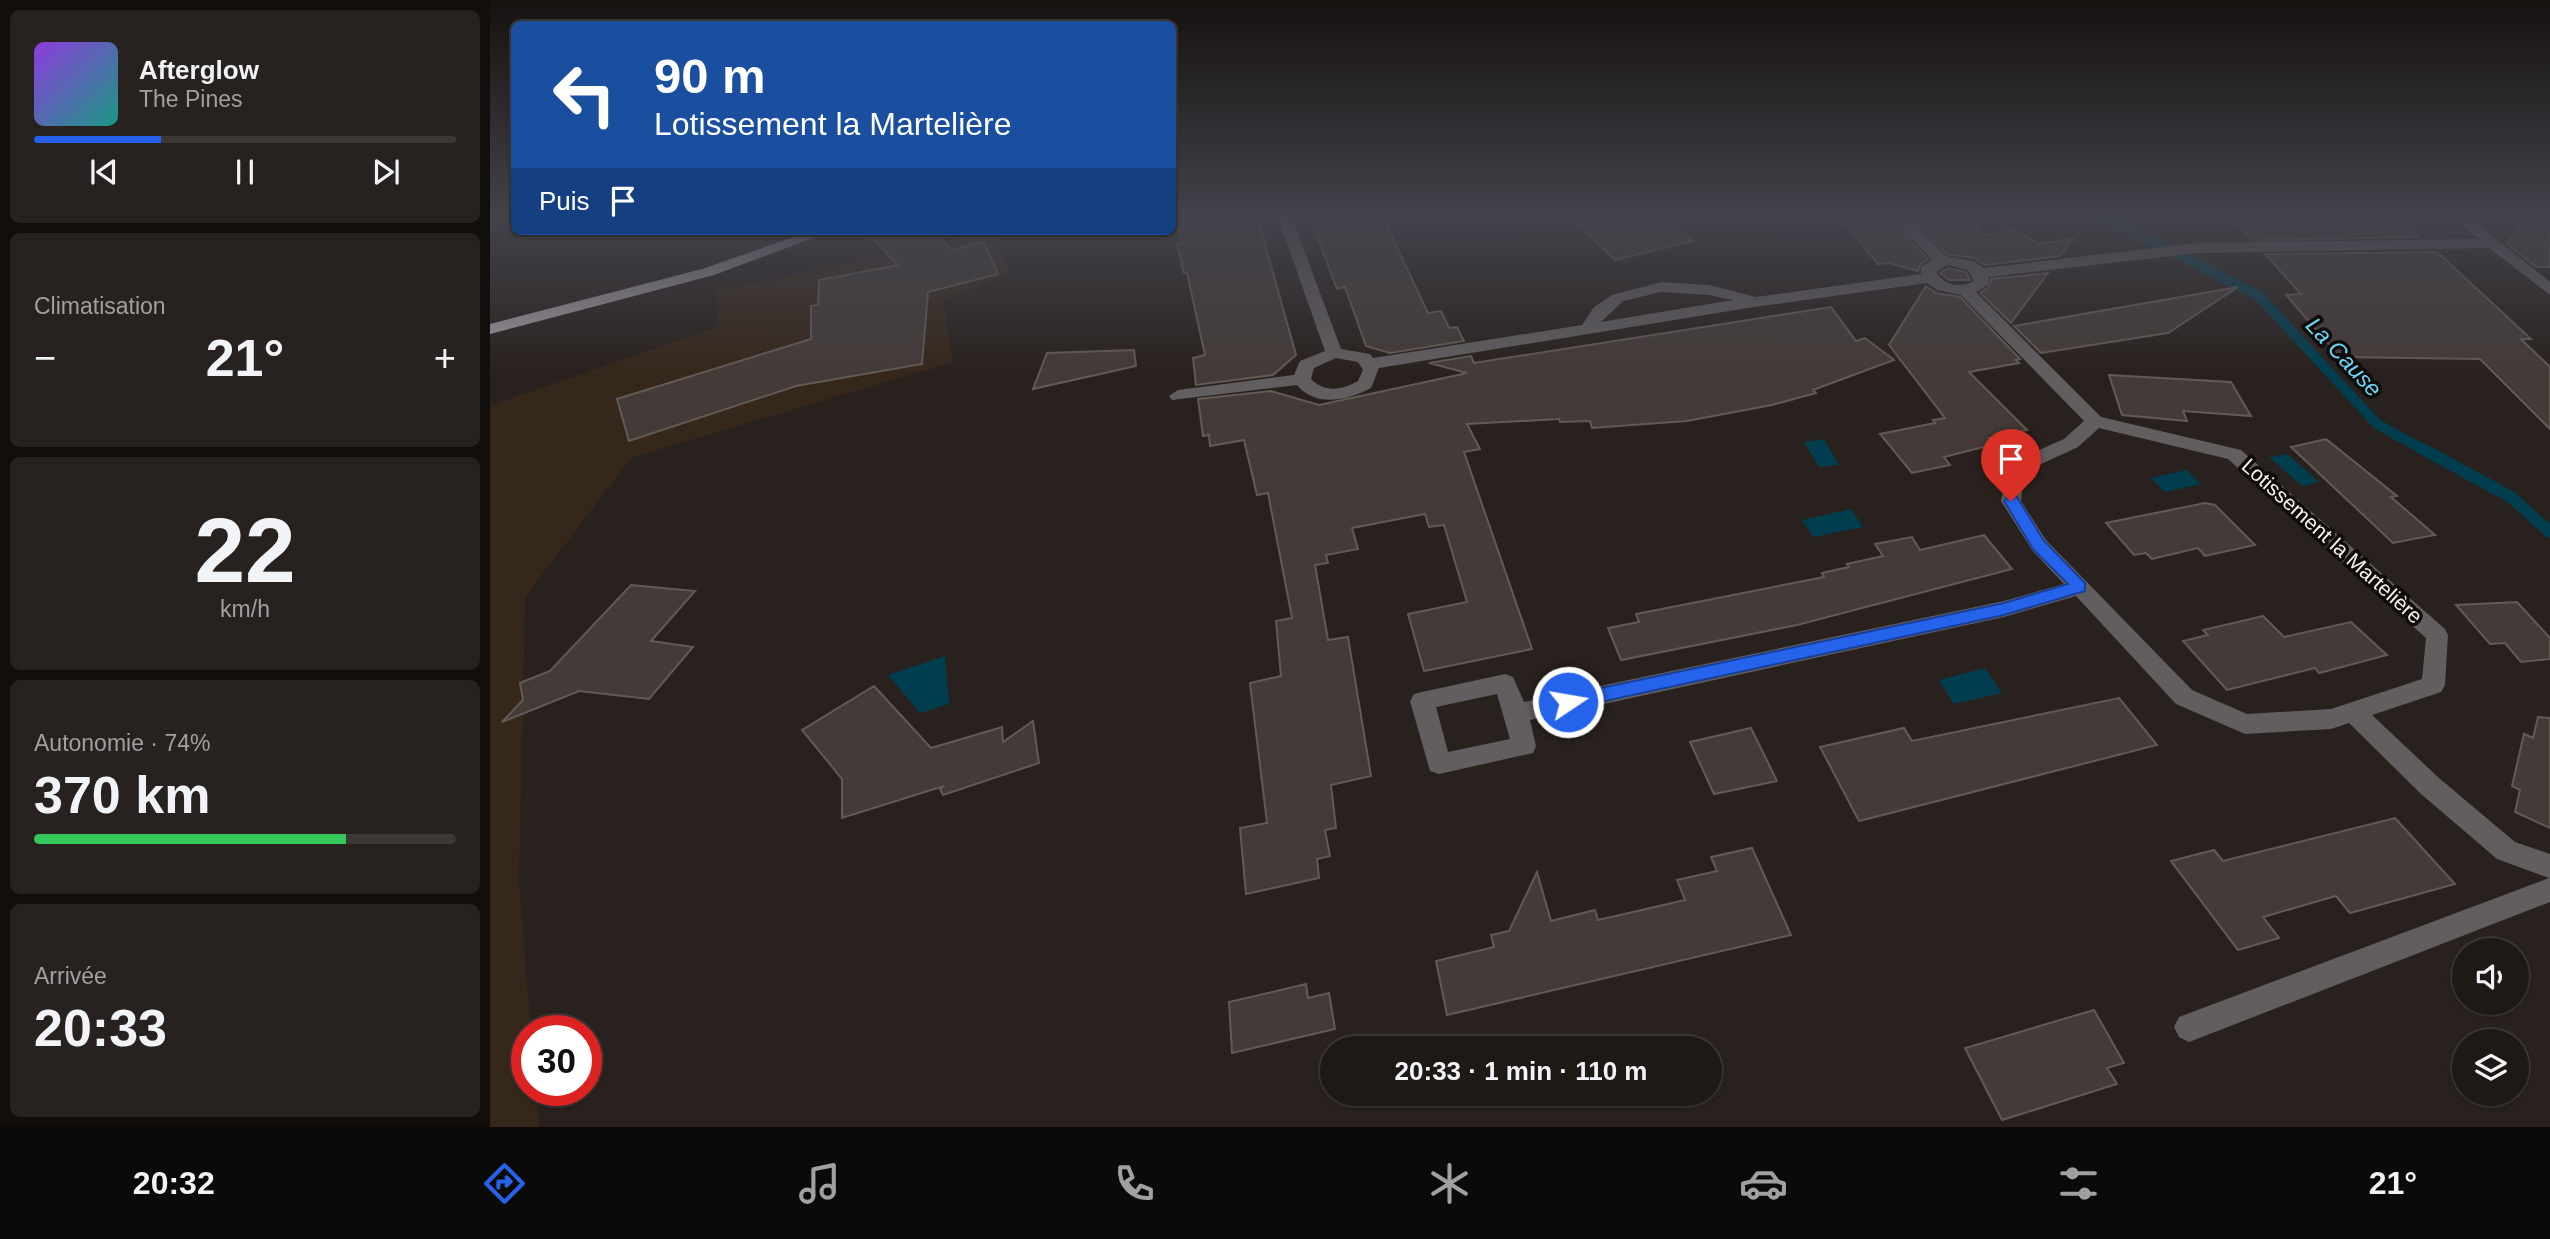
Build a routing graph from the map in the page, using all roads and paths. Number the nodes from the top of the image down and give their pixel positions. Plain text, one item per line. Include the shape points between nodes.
1 (673, 271) edge
2 (712, 271) edge
3 (1303, 271) edge
4 (1927, 271) edge
5 (1976, 271) edge
6 (2001, 271) edge
7 (2526, 271) edge
8 (1981, 273) junction
9 (1930, 278) junction
10 (1965, 290) junction
11 (2550, 290) edge
12 (1754, 302) junction
13 (490, 318) edge
14 (490, 329) edge
15 (1587, 329) junction
16 (1334, 353) junction
17 (1370, 364) junction
18 (1302, 379) junction
19 (1178, 396) dead end
20 (2095, 421) junction
21 (2080, 587) junction
22 (2354, 712) junction
23 (1516, 713) junction
24 (2550, 866) edge
25 (2550, 890) edge
26 (2189, 1027) dead end

1 - 13 main road
2 - 14 main road
3 - 16 street
4 - 9 street
5 - 8 street
6 - 8 street
7 - 11 street
8 - 10 street via 1979,286
9 - 10 street
9 - 12 street
10 - 20 street
12 - 15 street
12 - 15 street via 1694,285 1622,294 1593,316
15 - 17 street
16 - 17 street via 1356,354
16 - 18 street via 1306,365
17 - 18 street via 1371,377 1346,393 1323,394
18 - 19 street
20 - 21 street, Lotissement la Martelière via 2071,443 2015,469 2011,501 2039,545
20 - 22 street, Lotissement la Martelière via 2234,454 2437,635 2433,685
21 - 22 street, Lotissement la Martelière via 2184,697 2245,724 2331,719
21 - 23 street via 2004,609
22 - 24 street via 2506,851
23 - 23 street via 1524,746 1438,764 1422,701 1505,683
25 - 26 street

